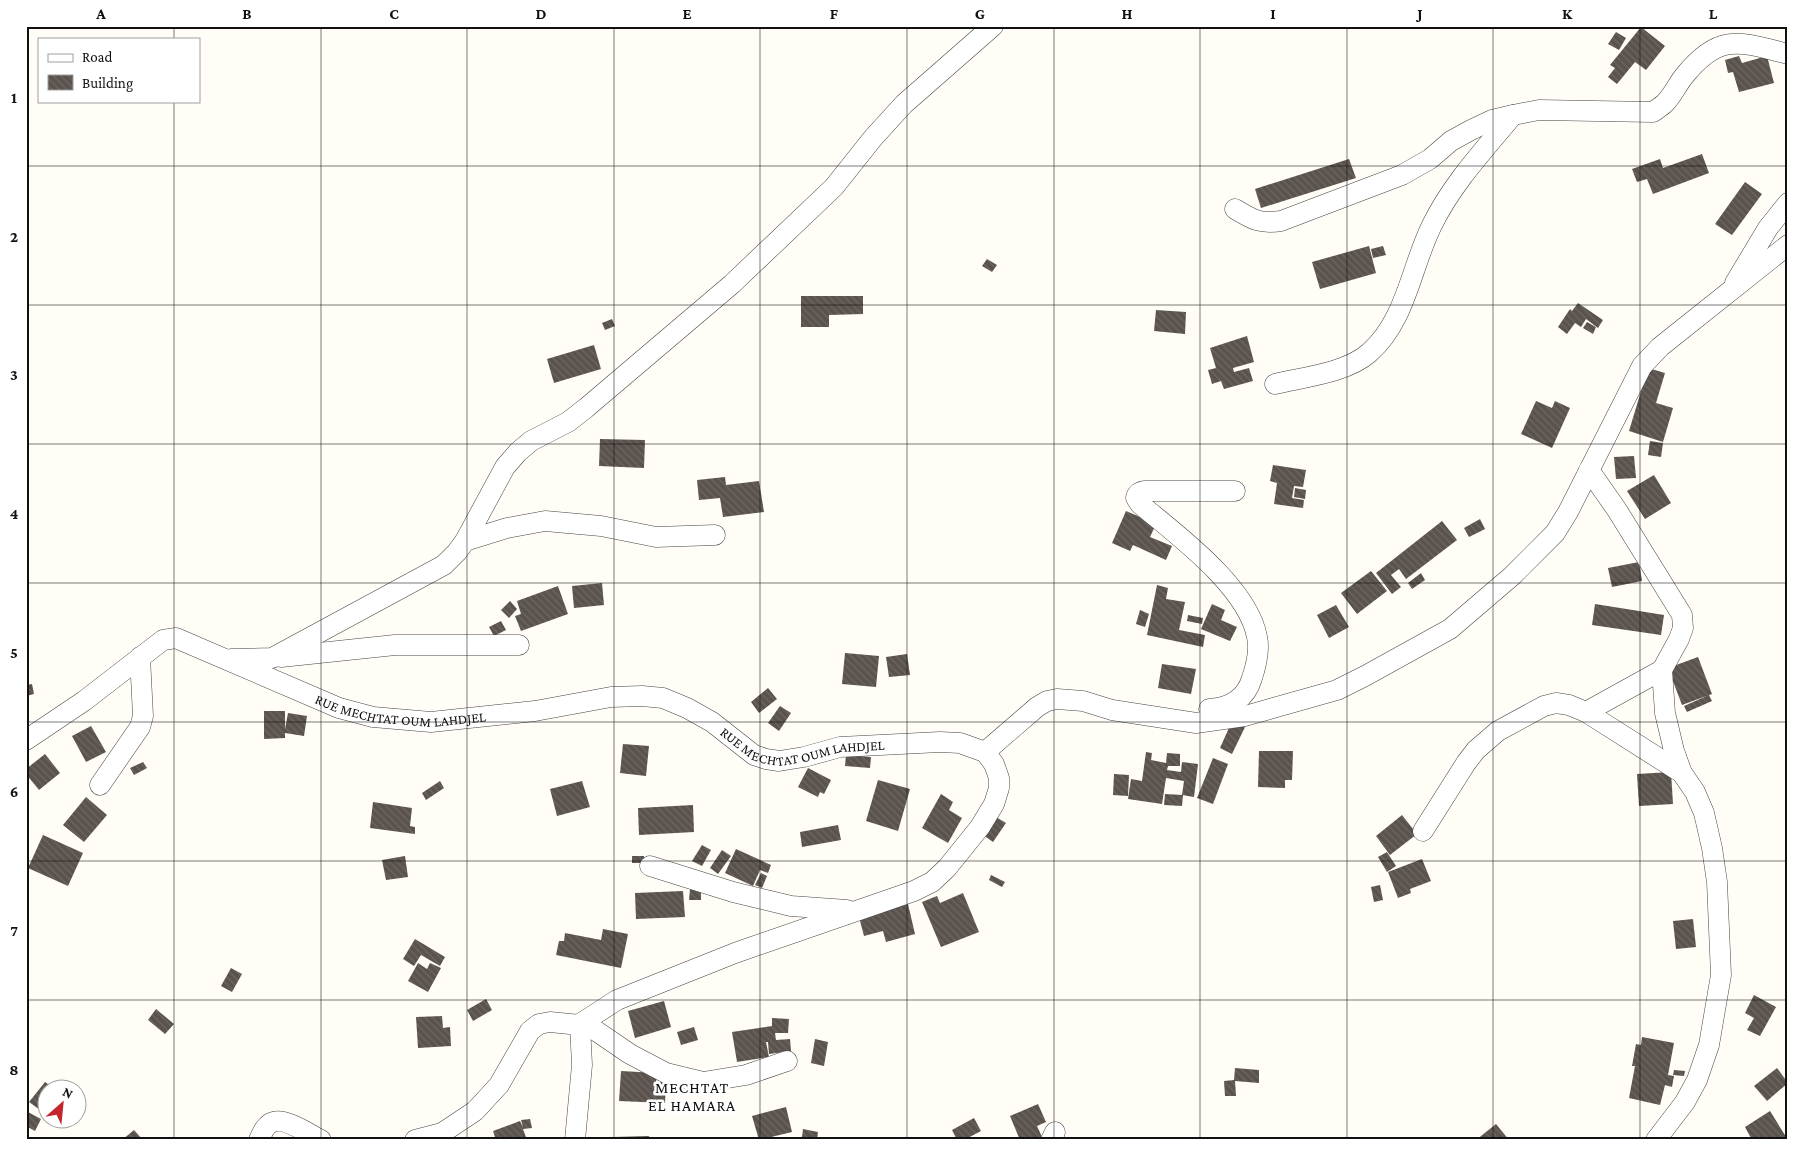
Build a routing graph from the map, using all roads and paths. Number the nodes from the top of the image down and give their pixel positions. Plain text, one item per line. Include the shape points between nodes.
1 (994, 26) edge
2 (1788, 54) edge
3 (1512, 115) junction
4 (1788, 203) edge
5 (1235, 208) dead end
6 (1788, 245) edge
7 (1729, 293) junction
8 (1275, 384) dead end
9 (1589, 470) junction
10 (1235, 491) dead end
11 (715, 535) dead end
12 (465, 541) junction
13 (519, 645) dead end
14 (140, 656) junction
15 (272, 658) junction
16 (224, 659) junction
17 (1662, 670) junction
18 (1586, 712) junction
19 (1145, 715) junction
20 (26, 740) edge
21 (985, 752) junction
22 (1682, 774) junction
23 (100, 785) dead end
24 (1423, 831) dead end
25 (650, 866) dead end
26 (854, 911) junction
27 (582, 1023) junction
28 (788, 1060) dead end
29 (259, 1140) edge
30 (321, 1140) edge
31 (415, 1140) edge
32 (575, 1140) edge
33 (1656, 1140) edge

1 - 12 street via 904,104 834,187 732,284 586,408 518,452 505,467
2 - 3 street via 1748,44 1720,45 1701,58 1665,103 1653,112 1540,110
3 - 5 street via 1471,130 1402,175 1281,221 1260,222
3 - 8 street via 1440,209 1424,241 1393,324 1369,353 1336,370
4 - 7 street via 1768,228
6 - 7 street
7 - 9 street via 1660,347 1642,366
9 - 17 street via 1682,615 1683,628
9 - 19 street via 1555,533 1512,576 1450,629 1365,676 1337,690 1245,716 1196,723
10 - 19 street via 1144,491 1136,495 1140,504 1184,540 1240,598 1258,638 1248,689 1233,704
11 - 12 street via 656,536 601,526 545,521
12 - 15 street via 444,565
13 - 15 street via 395,646
14 - 16 street, RUE MECHTAT OUM LAHDJEL via 163,640 176,638
14 - 20 street, RUE MECHTAT OUM LAHDJEL via 84,701
14 - 23 street via 143,716 140,728
15 - 16 street
16 - 21 street, RUE MECHTAT OUM LAHDJEL via 339,708 373,717 431,722 534,711 611,697 642,696 664,698 687,708 766,760 804,757 840,747 940,742 960,743
17 - 18 street
17 - 22 street via 1665,713
18 - 22 street
18 - 24 street via 1556,703 1544,706 1498,732 1466,762
19 - 21 street via 1083,701 1047,701
21 - 26 street via 994,764 999,788 994,804 980,827 958,855 932,882
22 - 33 street via 1704,813 1712,848 1717,882 1721,975 1709,1045 1697,1080 1685,1102
25 - 26 street via 791,906
26 - 27 street via 735,953 617,1000
27 - 28 street via 666,1073 702,1082 746,1075
27 - 31 street via 539,1024 530,1031 499,1085 475,1111 442,1133
27 - 32 street via 582,1065
29 - 30 street via 267,1126 275,1121 285,1122

